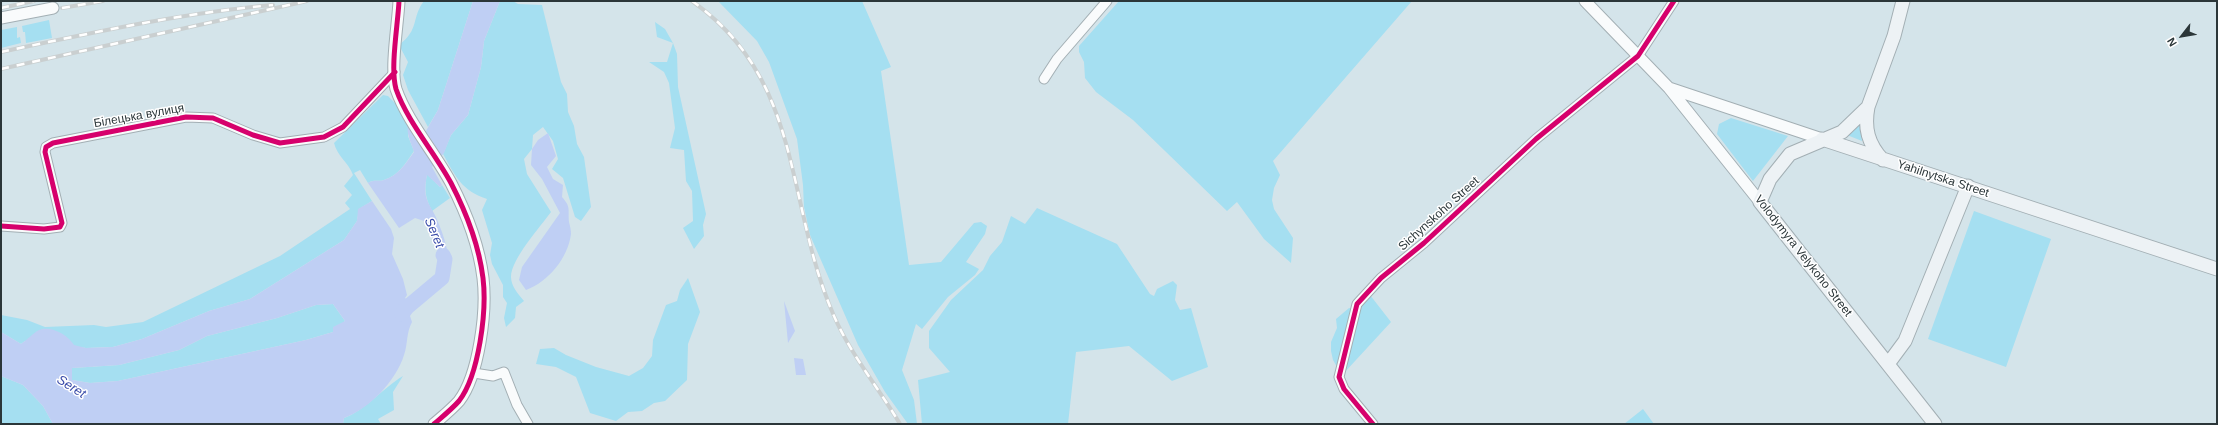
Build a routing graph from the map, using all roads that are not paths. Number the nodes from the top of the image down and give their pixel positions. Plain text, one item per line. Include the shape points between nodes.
1 (399, 1) edge
2 (1107, 1) edge
3 (1585, 1) edge
4 (1674, 1) edge
5 (1903, 1) edge
6 (53, 8) dead end
7 (1, 18) edge
8 (1638, 56) junction
9 (395, 72) junction
10 (1044, 79) dead end
11 (1670, 88) junction
12 (1868, 107) junction
13 (1822, 139) junction
14 (1883, 160) junction
15 (1968, 186) junction
16 (1760, 202) junction
17 (1, 226) edge
18 (2217, 269) edge
19 (1888, 364) junction
20 (474, 373) junction
21 (434, 424) edge
22 (528, 424) edge
23 (1373, 424) edge
24 (1936, 424) edge

1 - 9 street
2 - 10 street via 1057,59
3 - 8 street, Volodymyra Velykoho Street
4 - 8 street, Sichynskoho Street
5 - 12 main road via 1894,36
6 - 7 street
8 - 11 street, Volodymyra Velykoho Street
8 - 23 street, Sichynskoho Street via 1536,139 1424,243 1381,278 1357,304 1339,377 1344,389
9 - 17 street, Білецька вулиця via 343,127 324,137 280,143 213,118 186,117 53,143 46,147 45,152 62,223 60,227 44,229
9 - 20 street via 396,88 401,99 451,183 473,237 483,278 482,326
11 - 13 street, Yahilnytska Street
11 - 16 street, Volodymyra Velykoho Street
12 - 13 main road via 1842,132
12 - 14 main road via 1866,130 1869,141
13 - 14 main road, Yahilnytska Street
13 - 16 main road via 1802,147 1785,158 1770,179
14 - 15 main road, Yahilnytska Street
15 - 18 main road, Yahilnytska Street
15 - 19 main road via 1905,341
16 - 19 main road, Volodymyra Velykoho Street
19 - 24 main road, Volodymyra Velykoho Street
20 - 21 street via 459,401
20 - 22 street via 493,376 504,372 517,405

